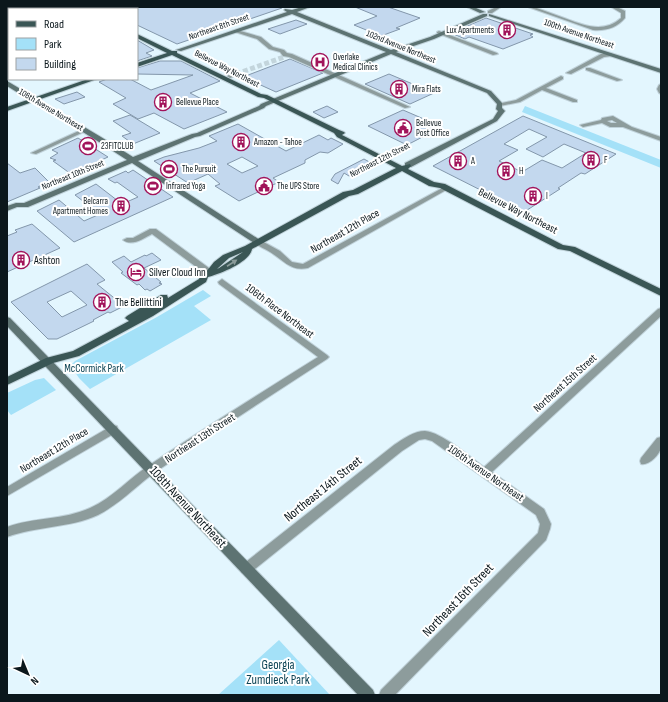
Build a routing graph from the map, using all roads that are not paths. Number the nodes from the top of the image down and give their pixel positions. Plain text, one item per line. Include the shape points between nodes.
1 (296, 7) edge
2 (306, 7) edge
3 (470, 7) edge
4 (499, 7) edge
5 (530, 7) edge
6 (613, 7) edge
7 (289, 11) junction
8 (486, 13) junction
9 (138, 31) edge
10 (237, 31) junction
11 (441, 32) junction
12 (138, 36) edge
13 (173, 50) junction
14 (391, 52) junction
15 (495, 54) dead end
16 (610, 54) junction
17 (138, 60) edge
18 (138, 64) edge
19 (588, 68) junction
20 (581, 71) dead end
21 (661, 72) edge
22 (569, 73) dead end
23 (335, 75) junction
24 (561, 78) dead end
25 (78, 80) edge
26 (91, 80) edge
27 (619, 80) dead end
28 (7, 83) edge
29 (661, 86) edge
30 (541, 88) junction
31 (661, 92) edge
32 (265, 96) junction
33 (31, 98) junction
34 (273, 101) junction
35 (575, 101) dead end
36 (7, 104) edge
37 (263, 105) junction
38 (499, 106) junction
39 (407, 107) dead end
40 (7, 109) edge
41 (472, 124) junction
42 (583, 125) dead end
43 (85, 130) junction
44 (194, 135) junction
45 (457, 139) junction
46 (661, 139) edge
47 (34, 153) dead end
48 (134, 160) junction
49 (402, 165) junction
50 (444, 187) junction
51 (25, 204) junction
52 (7, 209) edge
53 (7, 214) edge
54 (127, 240) dead end
55 (257, 242) junction
56 (561, 247) junction
57 (207, 274) junction
58 (222, 282) dead end
59 (661, 293) edge
60 (661, 300) edge
61 (661, 312) edge
62 (7, 320) edge
63 (324, 357) joint
64 (48, 362) junction
65 (7, 381) edge
66 (113, 429) junction
67 (420, 435) joint
68 (661, 441) edge
69 (645, 461) dead end
70 (152, 469) junction
71 (485, 472) junction
72 (7, 492) edge
73 (546, 522) joint
74 (7, 532) edge
75 (246, 569) junction
76 (368, 695) edge
77 (386, 695) edge

1 - 7 main road, Northeast 8th Street
2 - 7 main road, Northeast 8th Street
3 - 8 main road, 100th Avenue Northeast
4 - 8 street
5 - 6 street via 593,29 602,29 616,24 624,16 623,12
7 - 10 main road, Northeast 8th Street
7 - 13 main road, Northeast 8th Street
7 - 14 main road, 102nd Avenue Northeast
8 - 11 main road, Northeast 10th Street
8 - 16 main road, 100th Avenue Northeast
9 - 13 main road, Bellevue Way Northeast
10 - 13 main road, Northeast 8th Street
10 - 23 street via 259,38 271,48 282,51 285,56 290,55
11 - 14 main road, Northeast 10th Street
11 - 15 street
12 - 13 main road, Bellevue Way Northeast
13 - 17 main road, Northeast 8th Street
13 - 18 main road, Northeast 8th Street
13 - 32 main road, Bellevue Way Northeast via 260,96
13 - 32 main road, Bellevue Way Northeast via 233,75
14 - 23 main road, Northeast 10th Street
14 - 38 main road, 102nd Avenue Northeast via 489,92
16 - 19 street
16 - 21 main road, 100th Avenue Northeast
16 - 22 street via 603,55
19 - 20 street
19 - 27 street
23 - 34 main road, Northeast 10th Street
23 - 39 street
24 - 30 street, Northeast 12th Street
25 - 33 main road
26 - 33 main road
28 - 33 main road, 106th Avenue Northeast
29 - 31 street
30 - 35 street
30 - 38 street, Northeast 12th Street via 518,101
32 - 34 main road, Bellevue Way Northeast
33 - 36 main road
33 - 40 main road
33 - 43 main road, 106th Avenue Northeast
34 - 37 main road, Northeast 10th Street
34 - 49 main road, Bellevue Way Northeast via 337,132 339,136
37 - 44 main road, Northeast 10th Street
37 - 44 main road, Northeast 10th Street via 252,107 194,132
38 - 41 main road, Northeast 12th Street
38 - 45 main road, Northeast 12th Street via 502,111 495,120
41 - 45 main road via 472,127
41 - 49 main road, Northeast 12th Street
42 - 46 street via 603,121
43 - 47 street
43 - 48 main road, 106th Avenue Northeast
44 - 48 main road, Northeast 10th Street
45 - 49 main road, Northeast 12th Street
48 - 51 main road, Northeast 10th Street
48 - 55 main road, 106th Avenue Northeast
49 - 50 main road, Bellevue Way Northeast via 437,180
49 - 55 main road, Northeast 12th Street via 350,189 346,194
50 - 55 street, Northeast 12th Place via 305,266 289,264
50 - 56 main road, Bellevue Way Northeast
51 - 52 main road, Northeast 10th Street
51 - 53 main road, Northeast 10th Street
54 - 57 street via 134,240 153,231
55 - 57 main road, Northeast 12th Street via 248,248 247,253 222,270
56 - 59 main road, Bellevue Way Northeast via 572,249
56 - 60 main road, Bellevue Way Northeast via 567,253
57 - 64 main road, Northeast 12th Street via 71,349 68,355
58 - 63 street, 106th Place Northeast
61 - 71 street, Northeast 15th Street
62 - 64 main road, 108th Avenue Northeast
63 - 70 street, Northeast 13th Street
64 - 65 main road, Northeast 12th Street
64 - 66 main road, 108th Avenue Northeast
66 - 70 main road, 108th Avenue Northeast
66 - 72 street, Northeast 12th Place
67 - 71 street, 106th Avenue Northeast via 436,438
67 - 75 street, Northeast 14th Street via 408,440
68 - 69 street
70 - 74 street, Northeast 13th Street via 95,511 81,517 28,524
70 - 75 main road, 108th Avenue Northeast
71 - 73 street, 106th Avenue Northeast via 534,507
73 - 77 street, Northeast 16th Street via 542,536
75 - 76 main road, 108th Avenue Northeast

